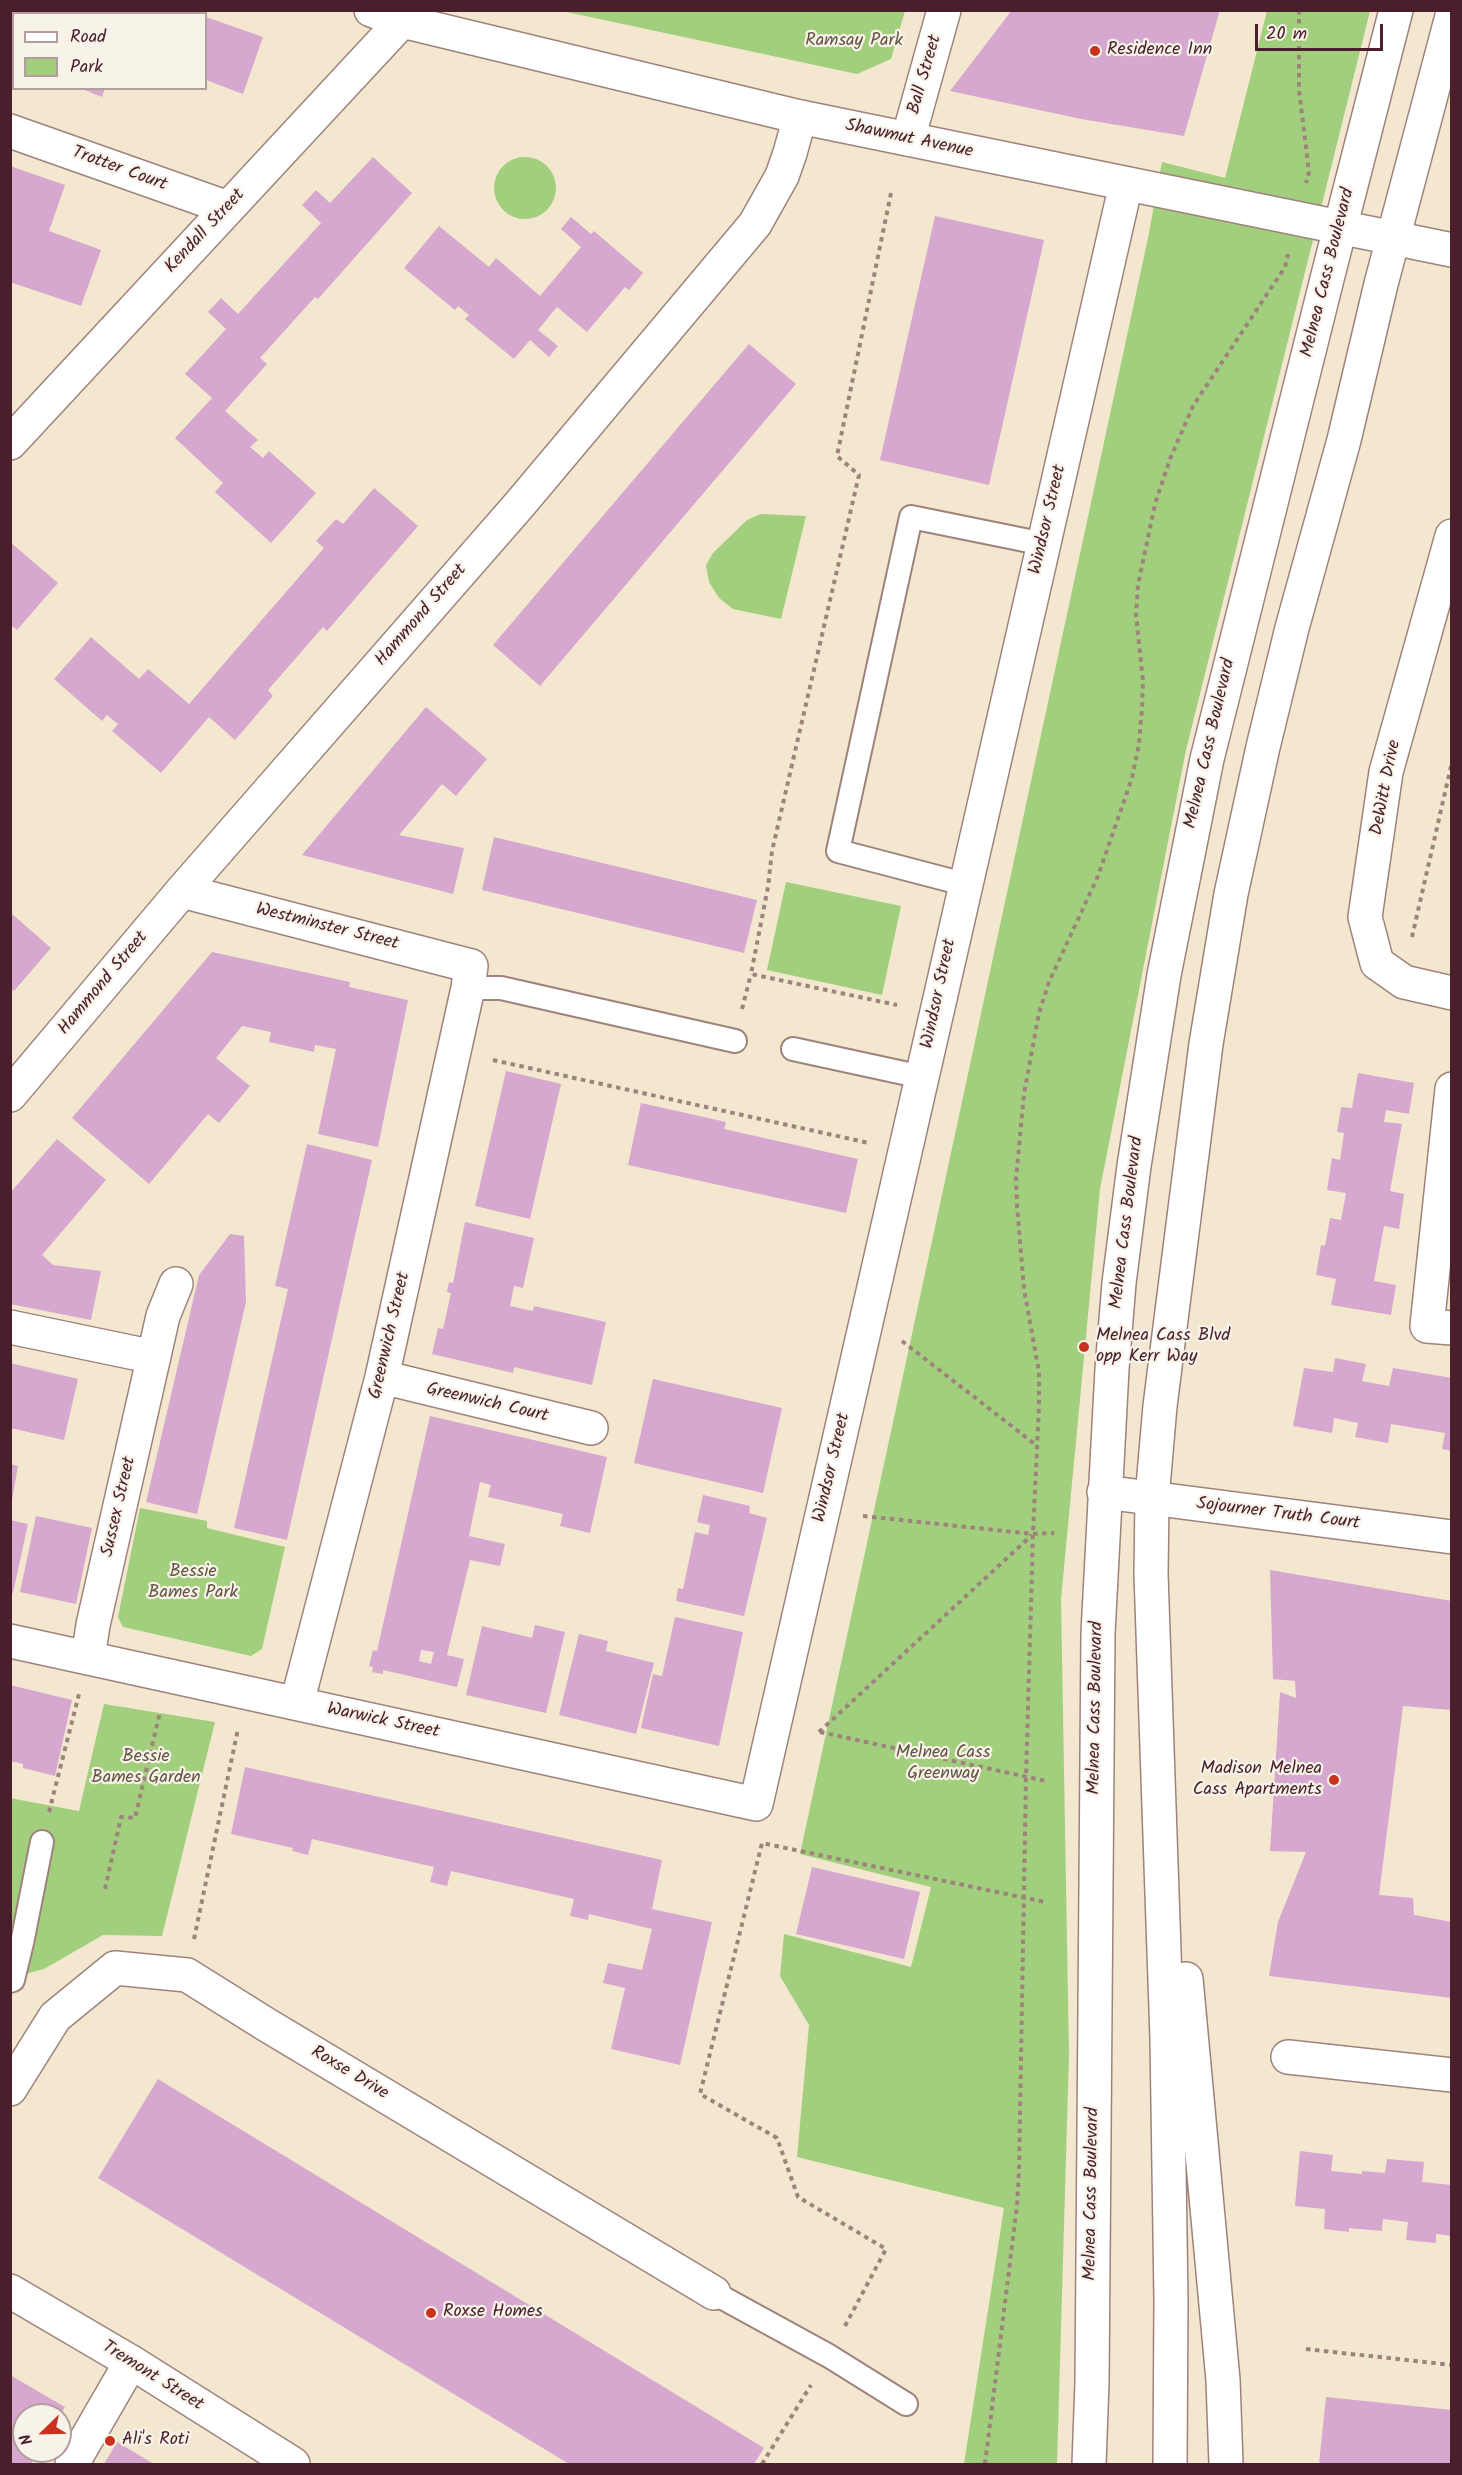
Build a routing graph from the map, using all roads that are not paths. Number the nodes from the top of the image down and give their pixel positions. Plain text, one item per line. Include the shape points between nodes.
1 (371, 10) edge
2 (944, 10) edge
3 (1396, 10) edge
4 (1452, 16) edge
5 (402, 21) junction
6 (800, 117) junction
7 (10, 131) edge
8 (908, 139) junction
9 (1126, 184) junction
10 (228, 208) junction
11 (1341, 228) junction
12 (1394, 239) junction
13 (1452, 250) edge
14 (10, 443) edge
15 (1452, 536) edge
16 (1044, 544) junction
17 (964, 884) junction
18 (182, 891) junction
19 (470, 977) junction
20 (1452, 993) edge
21 (735, 1041) dead end
22 (793, 1048) dead end
23 (922, 1077) junction
24 (1452, 1089) edge
25 (10, 1095) edge
26 (176, 1284) dead end
27 (10, 1327) edge
28 (1452, 1328) edge
29 (154, 1357) junction
30 (382, 1377) junction
31 (591, 1428) dead end
32 (1104, 1492) junction
33 (1152, 1498) junction
34 (1452, 1537) edge
35 (10, 1641) edge
36 (88, 1658) junction
37 (297, 1703) junction
38 (756, 1804) joint
39 (1160, 1841) junction
40 (42, 1842) road end
41 (10, 1981) edge
42 (1288, 2057) dead end
43 (1452, 2076) edge
44 (10, 2089) edge
45 (10, 2291) edge
46 (714, 2293) joint
47 (131, 2362) junction
48 (906, 2404) dead end
49 (72, 2464) edge
50 (293, 2464) edge
51 (1089, 2464) edge
52 (1170, 2464) edge
53 (1226, 2464) edge

1 - 5 street, Shawmut Avenue
2 - 8 street, Ball Street
3 - 11 street, Melnea Cass Boulevard
4 - 12 street
5 - 6 street, Shawmut Avenue
5 - 10 street, Kendall Street
6 - 8 street, Shawmut Avenue
6 - 18 street, Hammond Street via 782,176 755,224 520,504
7 - 10 street, Trotter Court
8 - 9 street, Shawmut Avenue
9 - 11 street, Shawmut Avenue
9 - 16 street, Windsor Street
10 - 14 street, Kendall Street
11 - 12 street, Shawmut Avenue
11 - 32 street, Melnea Cass Boulevard via 1185,858 1150,1056 1119,1283
12 - 13 street, Shawmut Avenue
12 - 33 street via 1265,736 1231,894 1185,1196
15 - 20 street, DeWitt Drive via 1386,772 1365,917 1377,963 1404,982
16 - 17 street, Windsor Street
16 - 17 lane via 911,517 838,851
17 - 23 street, Windsor Street
18 - 19 street, Westminster Street
18 - 25 street, Hammond Street
19 - 21 lane via 501,988
19 - 30 street, Greenwich Street
22 - 23 lane
23 - 38 street, Windsor Street
24 - 28 street via 1427,1326
26 - 29 street, Sussex Street via 163,1316
27 - 29 street
29 - 36 street, Sussex Street
30 - 31 street, Greenwich Court
30 - 37 street, Greenwich Street
32 - 33 street, Sojourner Truth Court
32 - 51 street, Melnea Cass Boulevard via 1095,1724
33 - 34 street, Sojourner Truth Court
33 - 39 street
35 - 36 street, Warwick Street
36 - 37 street, Warwick Street
37 - 38 street, Warwick Street
39 - 52 street via 1172,2300
39 - 53 street via 1181,1929 1222,2380
40 - 41 lane via 22,1943
42 - 43 street
44 - 46 street, Roxse Drive via 55,2017 115,1968 187,1975
45 - 47 street, Tremont Street
46 - 48 lane via 829,2356
47 - 49 street
47 - 50 street, Tremont Street

